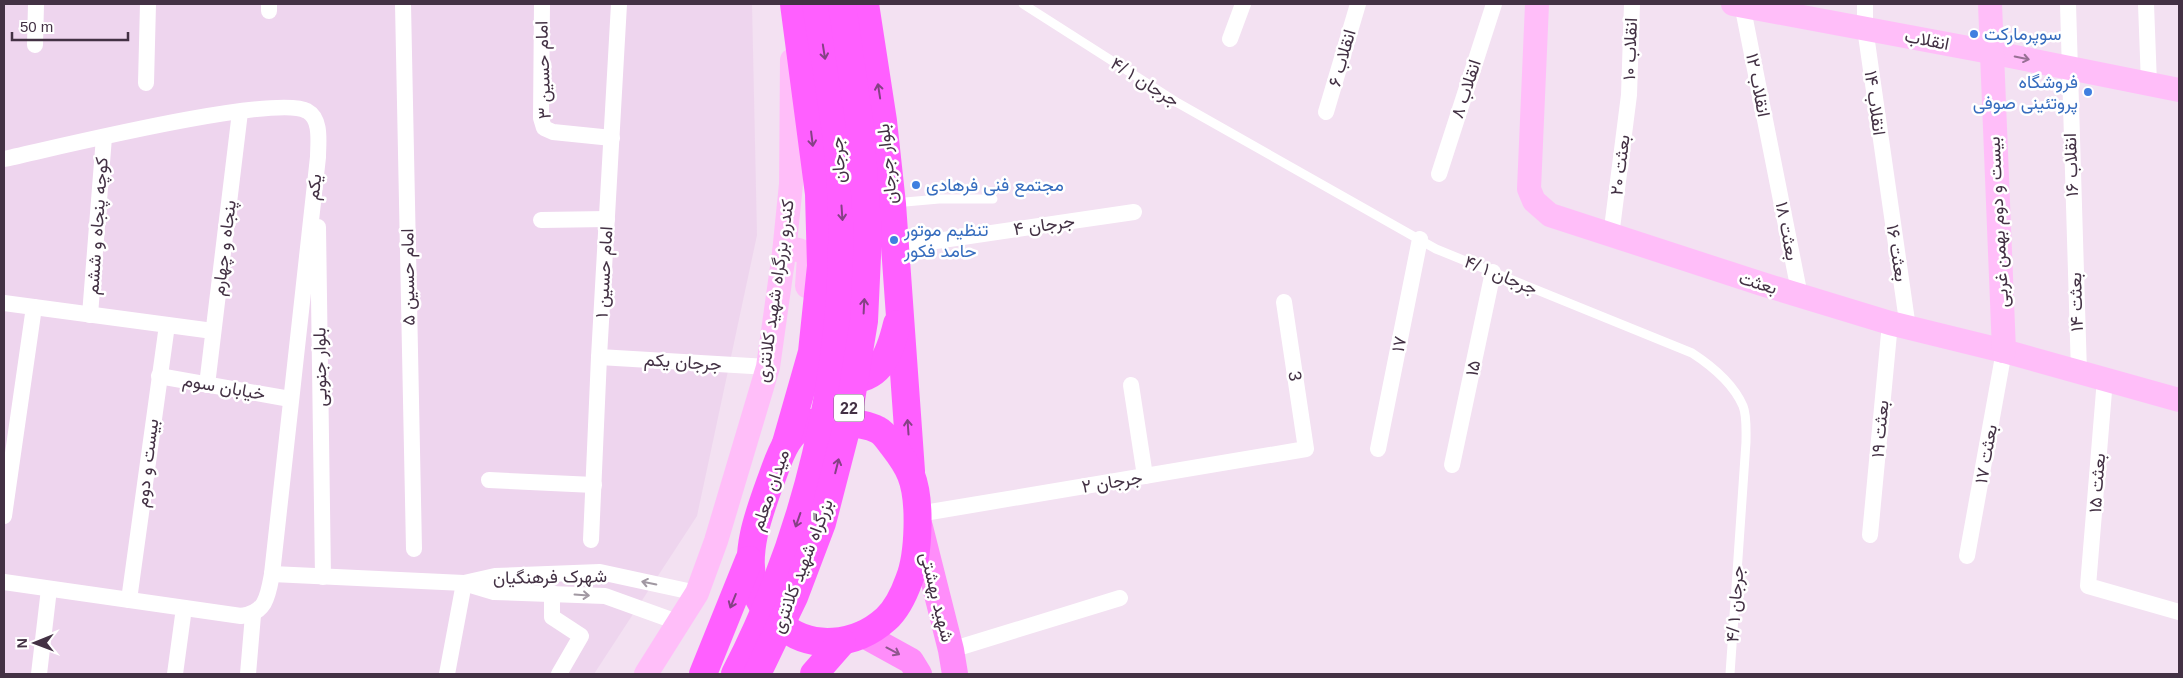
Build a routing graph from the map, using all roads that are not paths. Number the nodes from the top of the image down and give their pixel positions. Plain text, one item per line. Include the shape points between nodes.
1 (36, 4) edge
2 (148, 4) edge
3 (402, 4) edge
4 (542, 4) edge
5 (620, 4) edge
6 (794, 4) edge
7 (816, 4) edge
8 (842, 4) edge
9 (866, 4) edge
10 (1023, 4) edge
11 (1243, 4) edge
12 (1358, 4) edge
13 (1494, 4) edge
14 (1537, 4) edge
15 (1632, 4) edge
16 (1739, 4) edge
17 (1865, 4) edge
18 (1990, 4) edge
19 (2068, 4) edge
20 (2146, 4) edge
21 (1810, 11) edge
22 (1865, 28) junction
23 (1230, 40) dead end
24 (35, 45) dead end
25 (1990, 52) junction
26 (2068, 68) junction
27 (146, 82) dead end
28 (2149, 84) junction
29 (2179, 90) edge
30 (1629, 94) joint
31 (240, 112) junction
32 (1326, 112) dead end
33 (860, 127) joint
34 (104, 137) junction
35 (612, 138) junction
36 (318, 157) junction
37 (4, 159) edge
38 (1774, 165) joint
39 (1439, 174) dead end
40 (1886, 178) joint
41 (993, 199) dead end
42 (892, 204) junction
43 (1134, 212) dead end
44 (607, 219) junction
45 (541, 220) dead end
46 (2073, 232) joint
47 (1611, 236) junction
48 (1420, 239) junction
49 (895, 247) junction
50 (784, 254) junction
51 (1493, 272) junction
52 (1800, 296) junction
53 (1284, 302) dead end
54 (4, 303) edge
55 (34, 307) junction
56 (901, 312) junction
57 (90, 315) junction
58 (839, 318) joint
59 (167, 325) junction
60 (1899, 326) junction
61 (213, 331) junction
62 (2004, 351) junction
63 (599, 357) junction
64 (815, 358) junction
65 (768, 367) junction
66 (2079, 373) junction
67 (158, 376) junction
68 (2105, 379) junction
69 (207, 385) junction
70 (1131, 385) dead end
71 (290, 399) junction
72 (2179, 400) edge
73 (796, 432) junction
74 (1378, 449) dead end
75 (1306, 450) joint
76 (1452, 465) dead end
77 (911, 475) junction
78 (1145, 476) junction
79 (489, 480) dead end
80 (594, 485) junction
81 (4, 511) edge
82 (918, 517) junction
83 (1870, 535) dead end
84 (591, 540) dead end
85 (414, 549) dead end
86 (751, 556) junction
87 (1968, 556) dead end
88 (272, 574) junction
89 (323, 577) junction
90 (4, 582) edge
91 (464, 583) junction
92 (49, 589) junction
93 (552, 593) junction
94 (697, 593) junction
95 (1120, 598) dead end
96 (129, 600) junction
97 (184, 608) junction
98 (2179, 612) edge
99 (253, 615) junction
100 (680, 623) junction
101 (852, 638) junction
102 (953, 662) edge
103 (733, 664) edge
104 (705, 671) edge
105 (39, 674) edge
106 (175, 674) edge
107 (248, 674) edge
108 (446, 674) edge
109 (559, 674) edge
110 (646, 674) edge
111 (758, 674) edge
112 (781, 674) edge
113 (814, 674) edge
114 (829, 674) edge
115 (919, 674) edge
116 (1730, 674) edge

1 - 24 street
2 - 27 street
3 - 85 street, امام حسین ۵
4 - 35 street, امام حسین ۳ via 541,118 544,128 553,132
5 - 35 street, امام حسین ۱
6 - 50 street, کندرو بزرگراه شهید کلانتری via 790,184
6 -> 64 highway via 819,194 821,266
7 -> 58 highway, جرجان / 22 via 836,130 842,221
8 - 33 highway, جرجان / 22
42 -> 9 highway, بلوار جرجان
10 - 48 lane, جرجان ۱ /۴ via 1178,103
11 - 23 street
12 - 32 street, ۶ انقلاب
13 - 39 street, ۸ انقلاب
14 - 47 street, بعثت via 1530,189 1534,201 1550,215
15 - 30 street, ۱۰ انقلاب
16 - 21 street, انقلاب
16 - 38 street, ۱۲ انقلاب
17 - 22 street, ۱۴ انقلاب
18 - 25 street, بیست و دوم بهمن غربی
19 - 26 street, انقلاب ۱۶
20 - 28 street
21 - 22 street, انقلاب
22 - 25 street, انقلاب
22 - 40 street, ۱۴ انقلاب
25 -> 26 street, انقلاب
25 - 62 street, بیست و دوم بهمن غربی
26 - 28 street, انقلاب
26 - 46 street, انقلاب ۱۶
28 - 29 street, انقلاب
30 - 47 street, ۲۰ بعثت
31 - 34 street, یکم via 149,126
31 - 36 street, یکم via 290,107 309,112 317,128
31 - 61 street, پنجاه و چهارم
111 -> 33 highway, بزرگراه شهید کلانتری / 22 via 794,597 822,523 846,430 864,320 868,235
34 - 37 street, یکم
34 - 57 street, کوچه پنجاه و ششم
35 - 44 street, امام حسین ۱
36 - 71 street, یکم
36 - 89 street, بلوار جنوبی
38 - 52 street, ۱۸ بعثت
40 - 60 street, ۱۶ بعثت
41 - 42 lane via 939,199
42 - 49 highway, بلوار جرجان
43 - 49 street, ۴ جرجان
44 - 45 street
44 - 63 street, امام حسین ۱
46 - 66 street, ۱۴ بعثت
47 - 52 street, بعثت
48 - 51 lane, جرجان ۱ /۴
48 - 74 street, ۱۷
49 - 56 highway, بلوار جرجان
50 - 65 street, کندرو بزرگراه شهید کلانتری
50 - 73 street via 794,249 809,256 805,316 795,378
51 - 76 street, ۱۵
51 - 116 lane, جرجان ۱ /۴ via 1692,353 1713,366 1744,407 1746,442
52 - 60 street, بعثت
53 - 75 street, 3
54 - 55 street
55 - 57 street
55 - 81 street
56 - 64 highway via 892,346 878,369 867,377 840,379 828,373
77 -> 56 highway, بلوار جرجان
57 - 59 street
58 -> 103 highway, بزرگراه شهید کلانتری / 22 via 822,425 801,514 774,589
59 - 61 street
59 - 67 street, بیست و دوم
60 - 62 street, بعثت
60 - 83 street, بعثت ۱۹
61 - 69 street, پنجاه و چهارم
62 - 66 street, بعثت
62 - 87 street, ۱۷ بعثت
63 - 65 street, جرجان یکم
63 - 80 street, امام حسین ۱
64 - 73 highway
65 - 94 street, کندرو بزرگراه شهید کلانتری via 716,541
66 - 68 street, بعثت
67 - 69 street, خیابان سوم
67 - 96 street, بیست و دوم
68 - 72 street, بعثت
68 - 98 street, بعثت ۱۵ via 2088,586
69 - 71 street, خیابان سوم
70 - 78 street
71 - 88 street, یکم
73 - 77 highway via 833,421 878,430 890,441
73 - 86 highway, میدان معلم via 763,502
75 - 78 street, جرجان ۲
77 - 82 highway
78 - 82 street, جرجان ۲
79 - 80 street
80 - 84 street, امام حسین ۱
82 - 101 highway via 910,578 898,603 886,619
82 - 102 main road, شهید بهشتی
86 - 101 highway, میدان معلم via 754,588 765,611 790,633 806,640 825,642
86 -> 104 highway
88 - 89 street
88 - 99 street, یکم via 268,596 262,608
89 - 91 street
90 - 92 street
91 - 93 street via 494,592
94 -> 91 street, شهرک فرهنگیان via 600,572 495,576
91 - 108 street
92 - 96 street
92 - 105 street
93 -> 100 street via 605,596
93 - 109 street via 552,617 582,636
94 - 100 street, کندرو بزرگراه شهید کلانتری
95 - 102 street
96 - 97 street
97 - 99 street
97 - 106 street
99 - 107 street
100 - 110 street, کندرو بزرگراه شهید کلانتری
101 - 113 highway
101 - 114 street
101 -> 115 main road via 911,661
103 - 104 highway via 718,659
103 - 112 highway via 746,652 760,656

